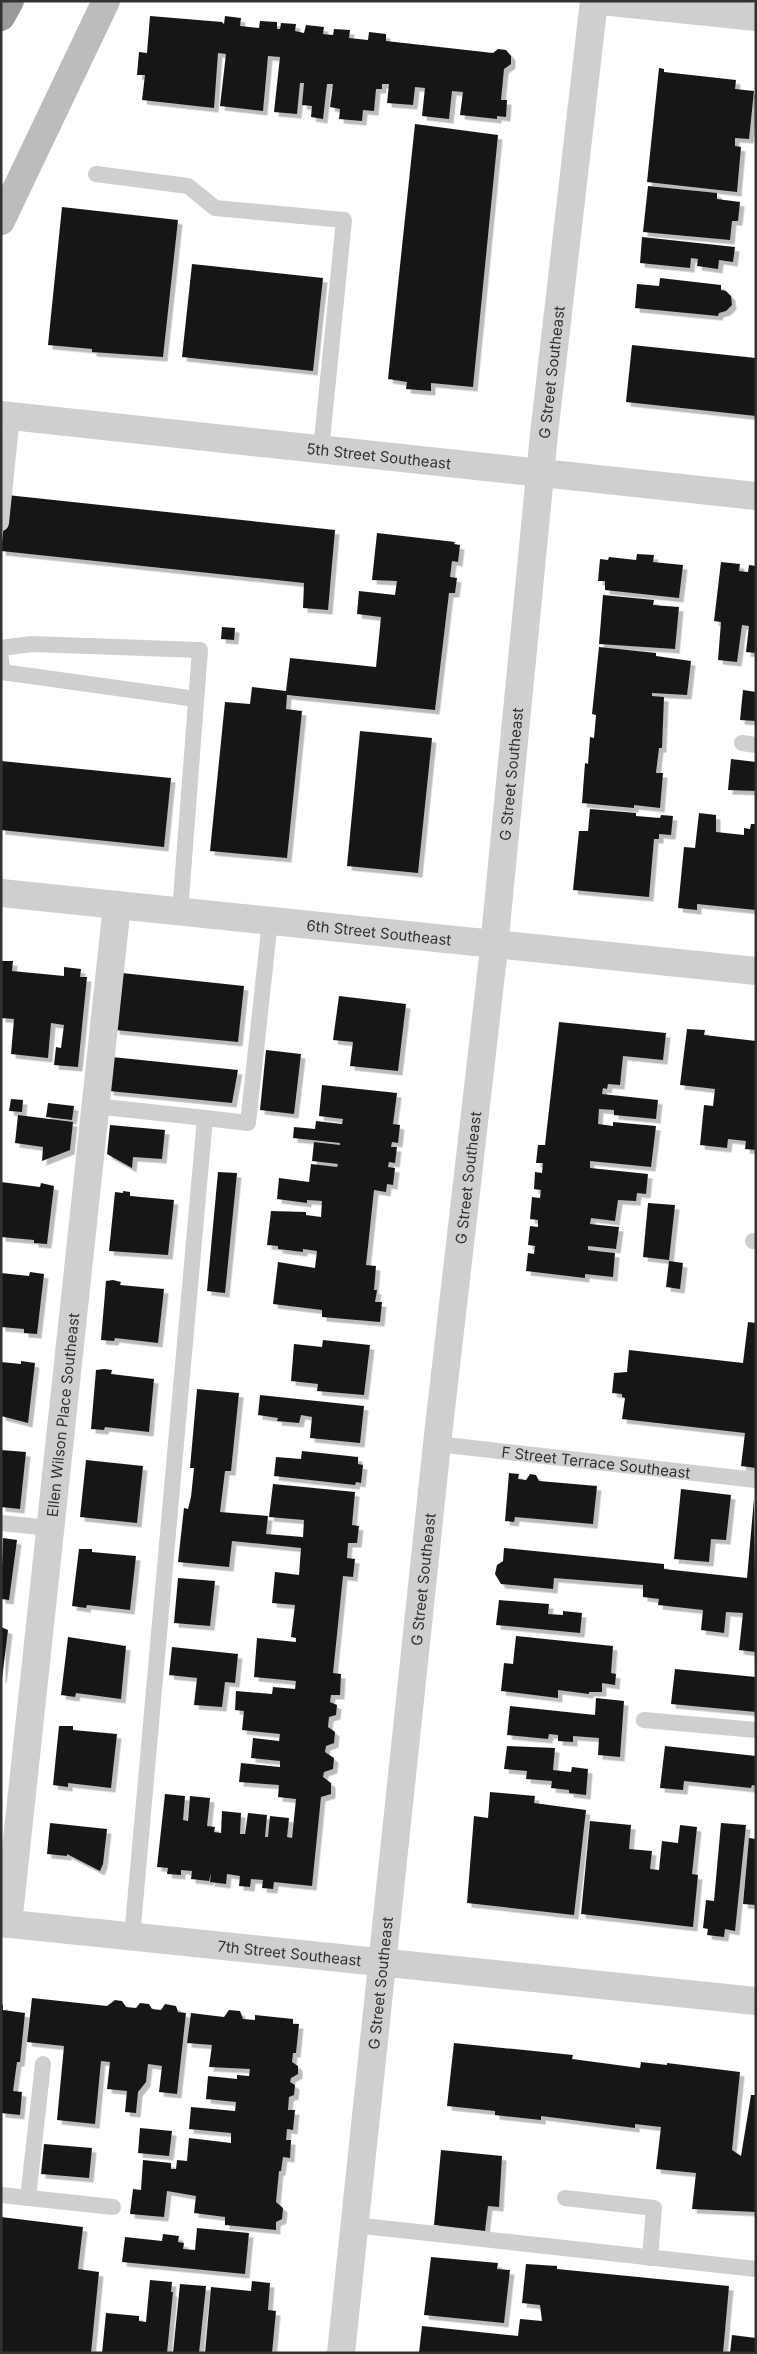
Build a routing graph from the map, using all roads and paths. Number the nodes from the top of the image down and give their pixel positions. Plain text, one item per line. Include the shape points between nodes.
1 (106, 1) edge
2 (594, 1) edge
3 (601, 1) edge
4 (756, 17) edge
5 (96, 174) dead end
6 (1, 221) edge
7 (7, 415) edge
8 (321, 450) junction
9 (540, 473) junction
10 (756, 496) edge
11 (1, 523) edge
12 (1, 648) edge
13 (1, 658) edge
14 (196, 699) junction
15 (1, 893) edge
16 (117, 905) junction
17 (180, 912) junction
18 (270, 921) junction
19 (494, 944) junction
20 (756, 971) edge
21 (95, 1106) junction
22 (205, 1118) junction
23 (437, 1444) junction
24 (756, 1480) edge
25 (1, 1523) edge
26 (50, 1528) junction
27 (644, 1720) dead end
28 (756, 1730) edge
29 (5, 1924) edge
30 (132, 1937) junction
31 (382, 1963) junction
32 (756, 2001) edge
33 (43, 2064) dead end
34 (1, 2195) edge
35 (28, 2198) junction
36 (565, 2198) dead end
37 (113, 2207) dead end
38 (354, 2225) junction
39 (650, 2258) junction
40 (756, 2269) edge
41 (341, 2353) edge

1 - 6 main road
2 - 9 street, G Street Southeast
3 - 4 street
5 - 8 lane via 188,186 215,208 344,220
7 - 8 street, 5th Street Southeast
7 - 11 lane
8 - 9 street, 5th Street Southeast
9 - 10 street, 5th Street Southeast
9 - 19 street, G Street Southeast
12 - 14 lane via 32,644 200,650
13 - 14 lane via 2,672
14 - 17 lane
15 - 16 street, 6th Street Southeast
16 - 17 street, 6th Street Southeast
16 - 21 street, Ellen Wilson Place Southeast
17 - 18 street, 6th Street Southeast
18 - 19 street, 6th Street Southeast
18 - 22 lane via 248,1123
19 - 20 street, 6th Street Southeast
19 - 23 street, G Street Southeast
21 - 22 lane
21 - 26 street, Ellen Wilson Place Southeast
22 - 30 lane
23 - 24 lane, F Street Terrace Southeast
23 - 31 street, G Street Southeast
25 - 26 lane
26 - 29 street, Ellen Wilson Place Southeast
27 - 28 lane
29 - 30 street, 7th Street Southeast
30 - 31 street, 7th Street Southeast
31 - 32 street, 7th Street Southeast
31 - 38 street, G Street Southeast
33 - 35 lane
34 - 35 lane
35 - 37 lane
36 - 39 lane via 654,2208
38 - 39 lane
38 - 41 street, G Street Southeast
39 - 40 lane

